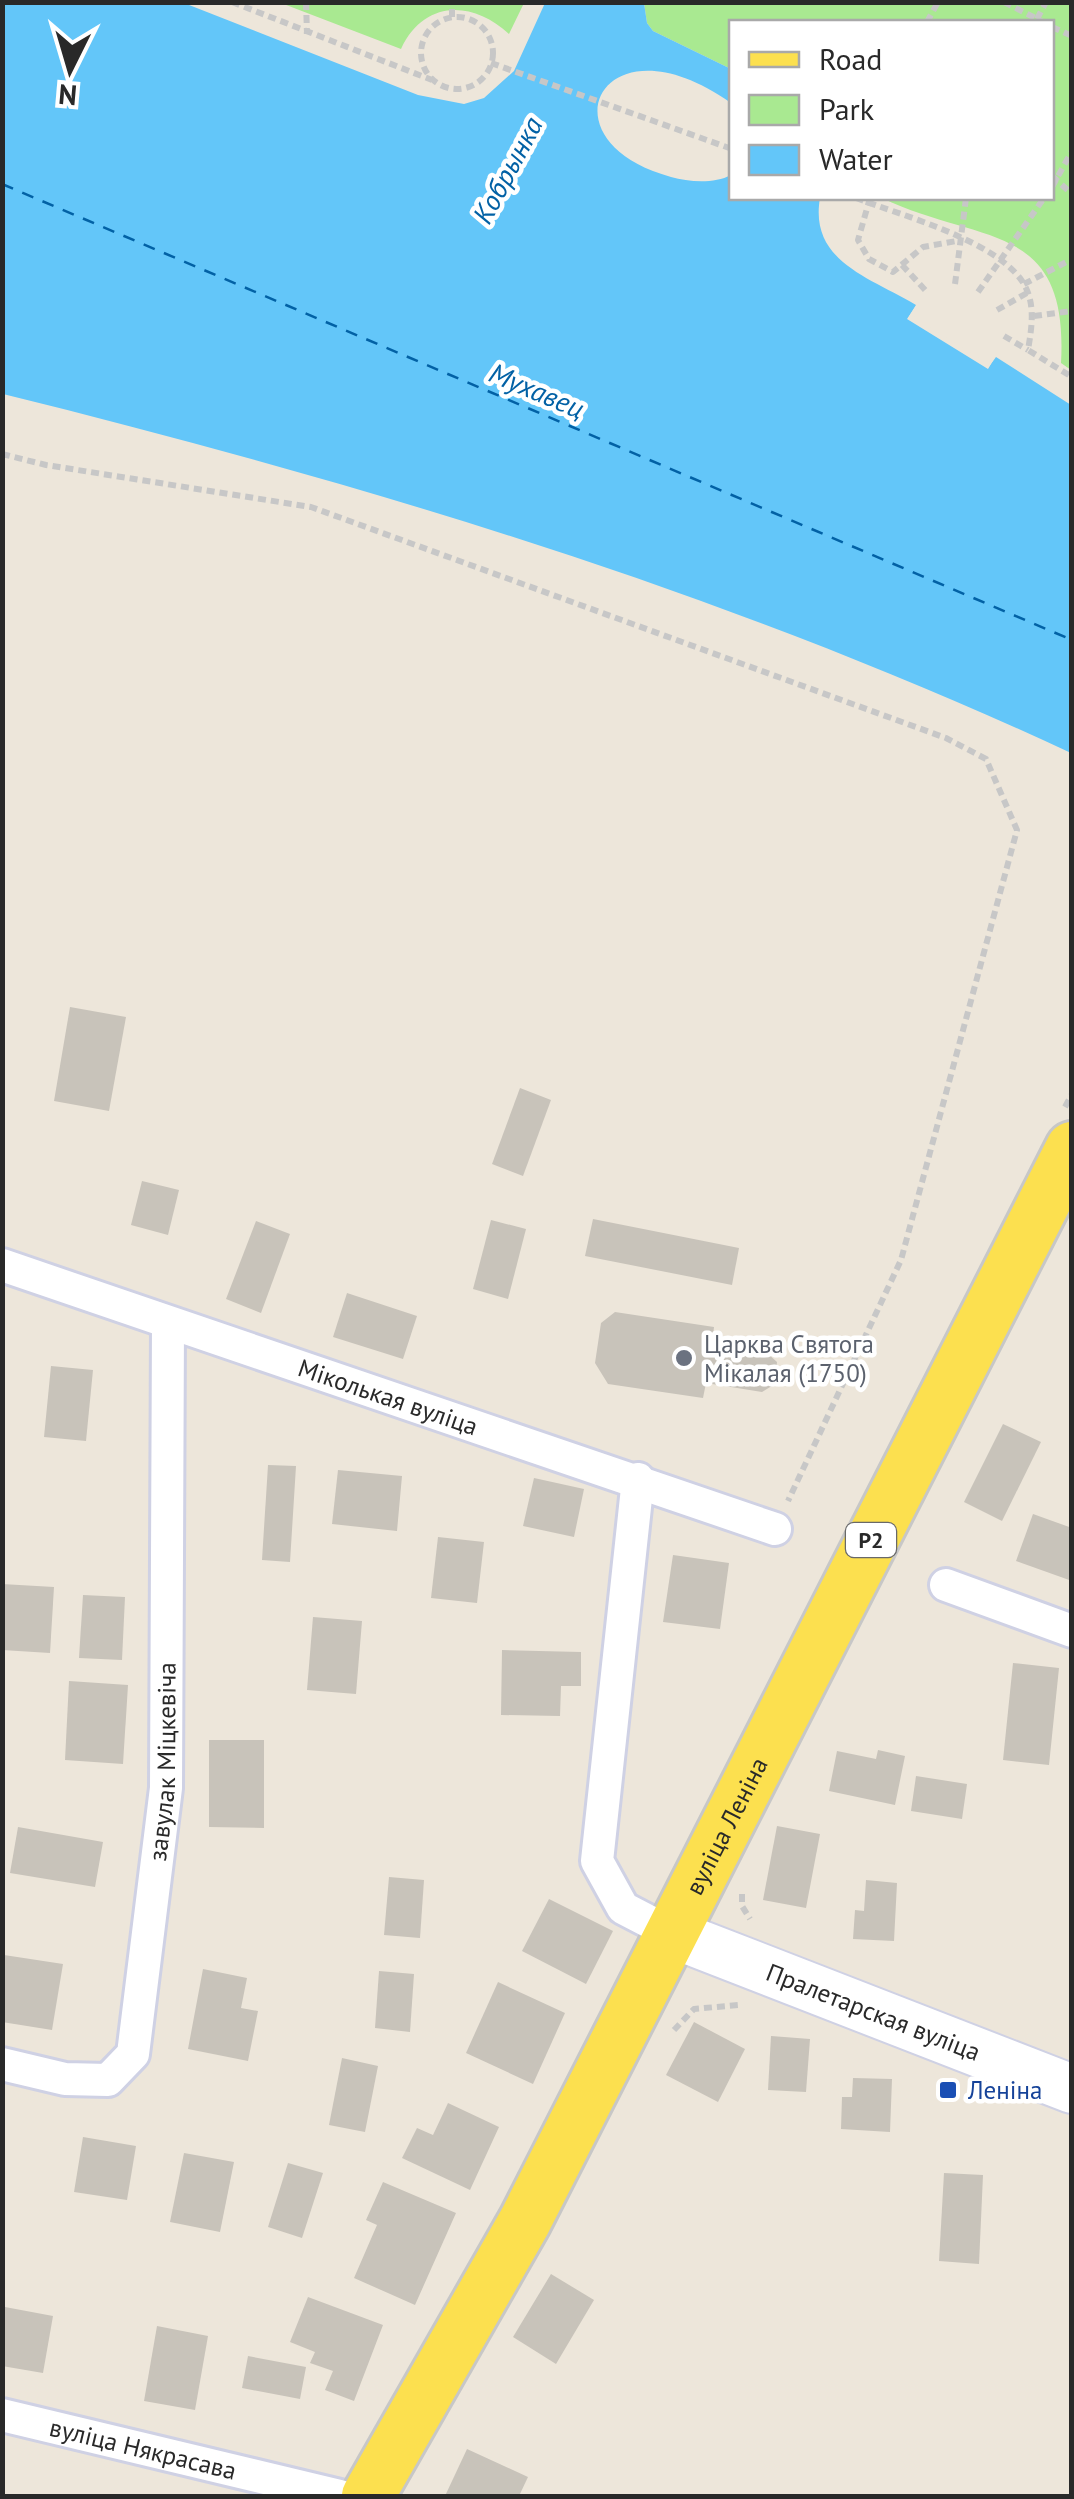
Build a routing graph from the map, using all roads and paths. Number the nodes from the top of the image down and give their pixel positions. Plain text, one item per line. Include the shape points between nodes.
1 (306, 2) edge
2 (452, 2) edge
3 (1004, 2) edge
4 (234, 3) edge
5 (452, 17) junction
6 (1036, 20) edge
7 (307, 34) junction
8 (491, 63) junction
9 (434, 80) junction
10 (729, 148) edge
11 (1072, 151) edge
12 (1054, 177) edge
13 (1072, 194) edge
14 (966, 200) edge
15 (1043, 200) edge
16 (870, 201) edge
17 (962, 240) junction
18 (1003, 259) junction
19 (1072, 259) edge
20 (902, 265) junction
21 (955, 284) dead end
22 (1026, 288) junction
23 (927, 292) dead end
24 (978, 292) dead end
25 (998, 310) dead end
26 (1072, 311) edge
27 (1034, 316) junction
28 (1004, 336) dead end
29 (1028, 350) junction
30 (1072, 377) edge
31 (2, 454) edge
32 (1072, 1148) edge
33 (2, 1265) edge
34 (168, 1324) junction
35 (638, 1479) junction
36 (775, 1529) joint
37 (946, 1585) dead end
38 (1072, 1631) edge
39 (673, 1934) junction
40 (632, 2010) junction
41 (757, 2010) dead end
42 (2, 2064) edge
43 (1072, 2089) edge
44 (2, 2415) edge
45 (340, 2496) edge
46 (368, 2496) edge

1 - 7 path
2 - 5 path
3 - 6 path
4 - 7 path
5 - 8 path via 484,29
5 - 9 path via 431,27 421,48
7 - 9 path
8 - 9 path via 467,87
8 - 10 path
11 - 12 path
12 - 13 path
14 - 17 path
15 - 18 path
16 - 17 path
16 - 20 path via 859,230 863,252 893,272
17 - 18 path
17 - 20 path via 923,247
17 - 21 path
18 - 22 path
18 - 24 path
19 - 22 path
20 - 23 path
22 - 25 path
22 - 27 path
26 - 27 path
27 - 29 path
28 - 29 path
29 - 30 path
31 - 36 path via 311,507 946,738 986,759 1017,830 944,1114 901,1260
32 - 39 main road, вуліца Леніна / Р2
33 - 34 street, Міколькая вуліца
34 - 35 street, Міколькая вуліца
34 - 42 street, завулак Міцкевіча via 166,1788 133,2054 108,2080 65,2079
35 - 36 street, Міколькая вуліца
35 - 39 street via 597,1861 623,1908
37 - 38 street
39 - 40 main road, вуліца Леніна / Р2
39 - 43 main road, Пралетарская вуліца
40 - 41 path via 672,2032 694,2009
40 - 46 main road, вуліца Леніна / Р2 via 525,2221
44 - 45 street, вуліца Някрасава

